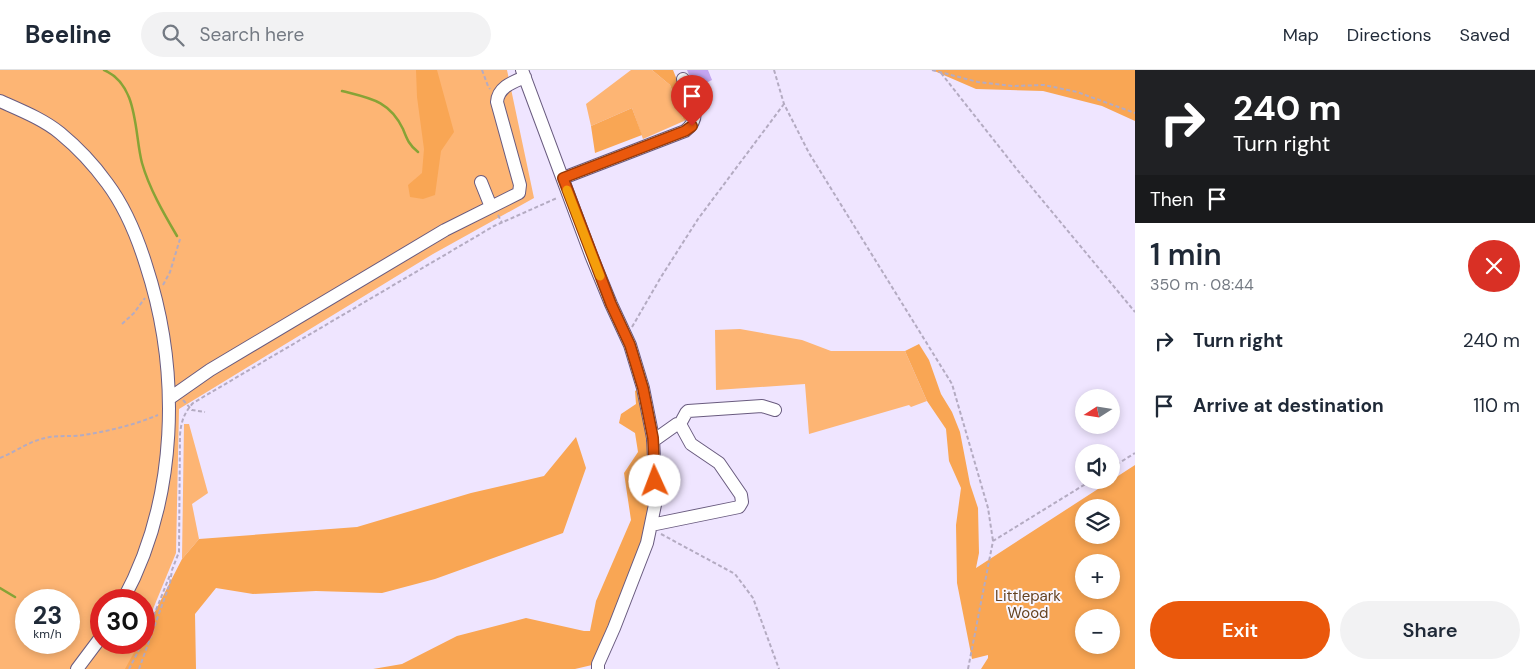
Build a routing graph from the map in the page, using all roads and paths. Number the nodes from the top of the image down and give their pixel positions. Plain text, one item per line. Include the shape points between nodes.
1 (482, 70) edge
2 (774, 70) edge
3 (932, 70) edge
4 (941, 73) junction
5 (524, 74) edge
6 (683, 79) dead end
7 (497, 96) junction
8 (0, 100) edge
9 (784, 104) junction
10 (1135, 113) edge
11 (563, 178) junction
12 (480, 182) dead end
13 (568, 192) junction
14 (491, 207) junction
15 (1135, 312) edge
16 (626, 338) junction
17 (172, 400) junction
18 (188, 408) junction
19 (776, 410) dead end
20 (205, 412) dead end
21 (680, 424) junction
22 (653, 441) junction
23 (1135, 453) edge
24 (0, 458) edge
25 (1120, 462) edge
26 (1077, 489) edge
27 (650, 526) junction
28 (993, 541) junction
29 (172, 570) junction
30 (128, 589) edge
31 (155, 612) edge
32 (90, 652) edge
33 (136, 654) edge
34 (77, 669) edge
35 (129, 669) edge
36 (139, 669) edge
37 (598, 669) edge
38 (779, 669) edge
39 (968, 669) edge

1 - 7 path via 488,86
2 - 9 path
3 - 4 path
4 - 10 path via 1013,86 1044,84
4 - 15 path
5 - 7 street
5 - 11 street
6 - 11 street via 696,114 692,126
7 - 14 street via 520,185 519,193
8 - 17 street via 59,133 107,183 127,215 155,292
9 - 16 path via 698,219
9 - 28 path via 809,153 952,384 988,508
11 - 13 street
12 - 14 street
13 - 16 street
13 - 18 path via 494,226
14 - 17 street via 445,230 210,370
16 - 22 street via 643,388
17 - 18 path
17 - 24 path via 140,422 104,432 44,438
17 - 30 street via 155,518 140,566
18 - 20 path
18 - 29 path via 181,423 179,552
19 - 21 street via 762,406 688,411
21 - 22 street
21 - 27 street via 691,444 719,464 741,495 742,505
22 - 27 street via 656,500
23 - 25 path
26 - 28 path
27 - 37 street via 647,543
27 - 38 path via 735,574 752,598
28 - 39 path
29 - 31 path
29 - 36 path
32 - 34 street
33 - 35 path

